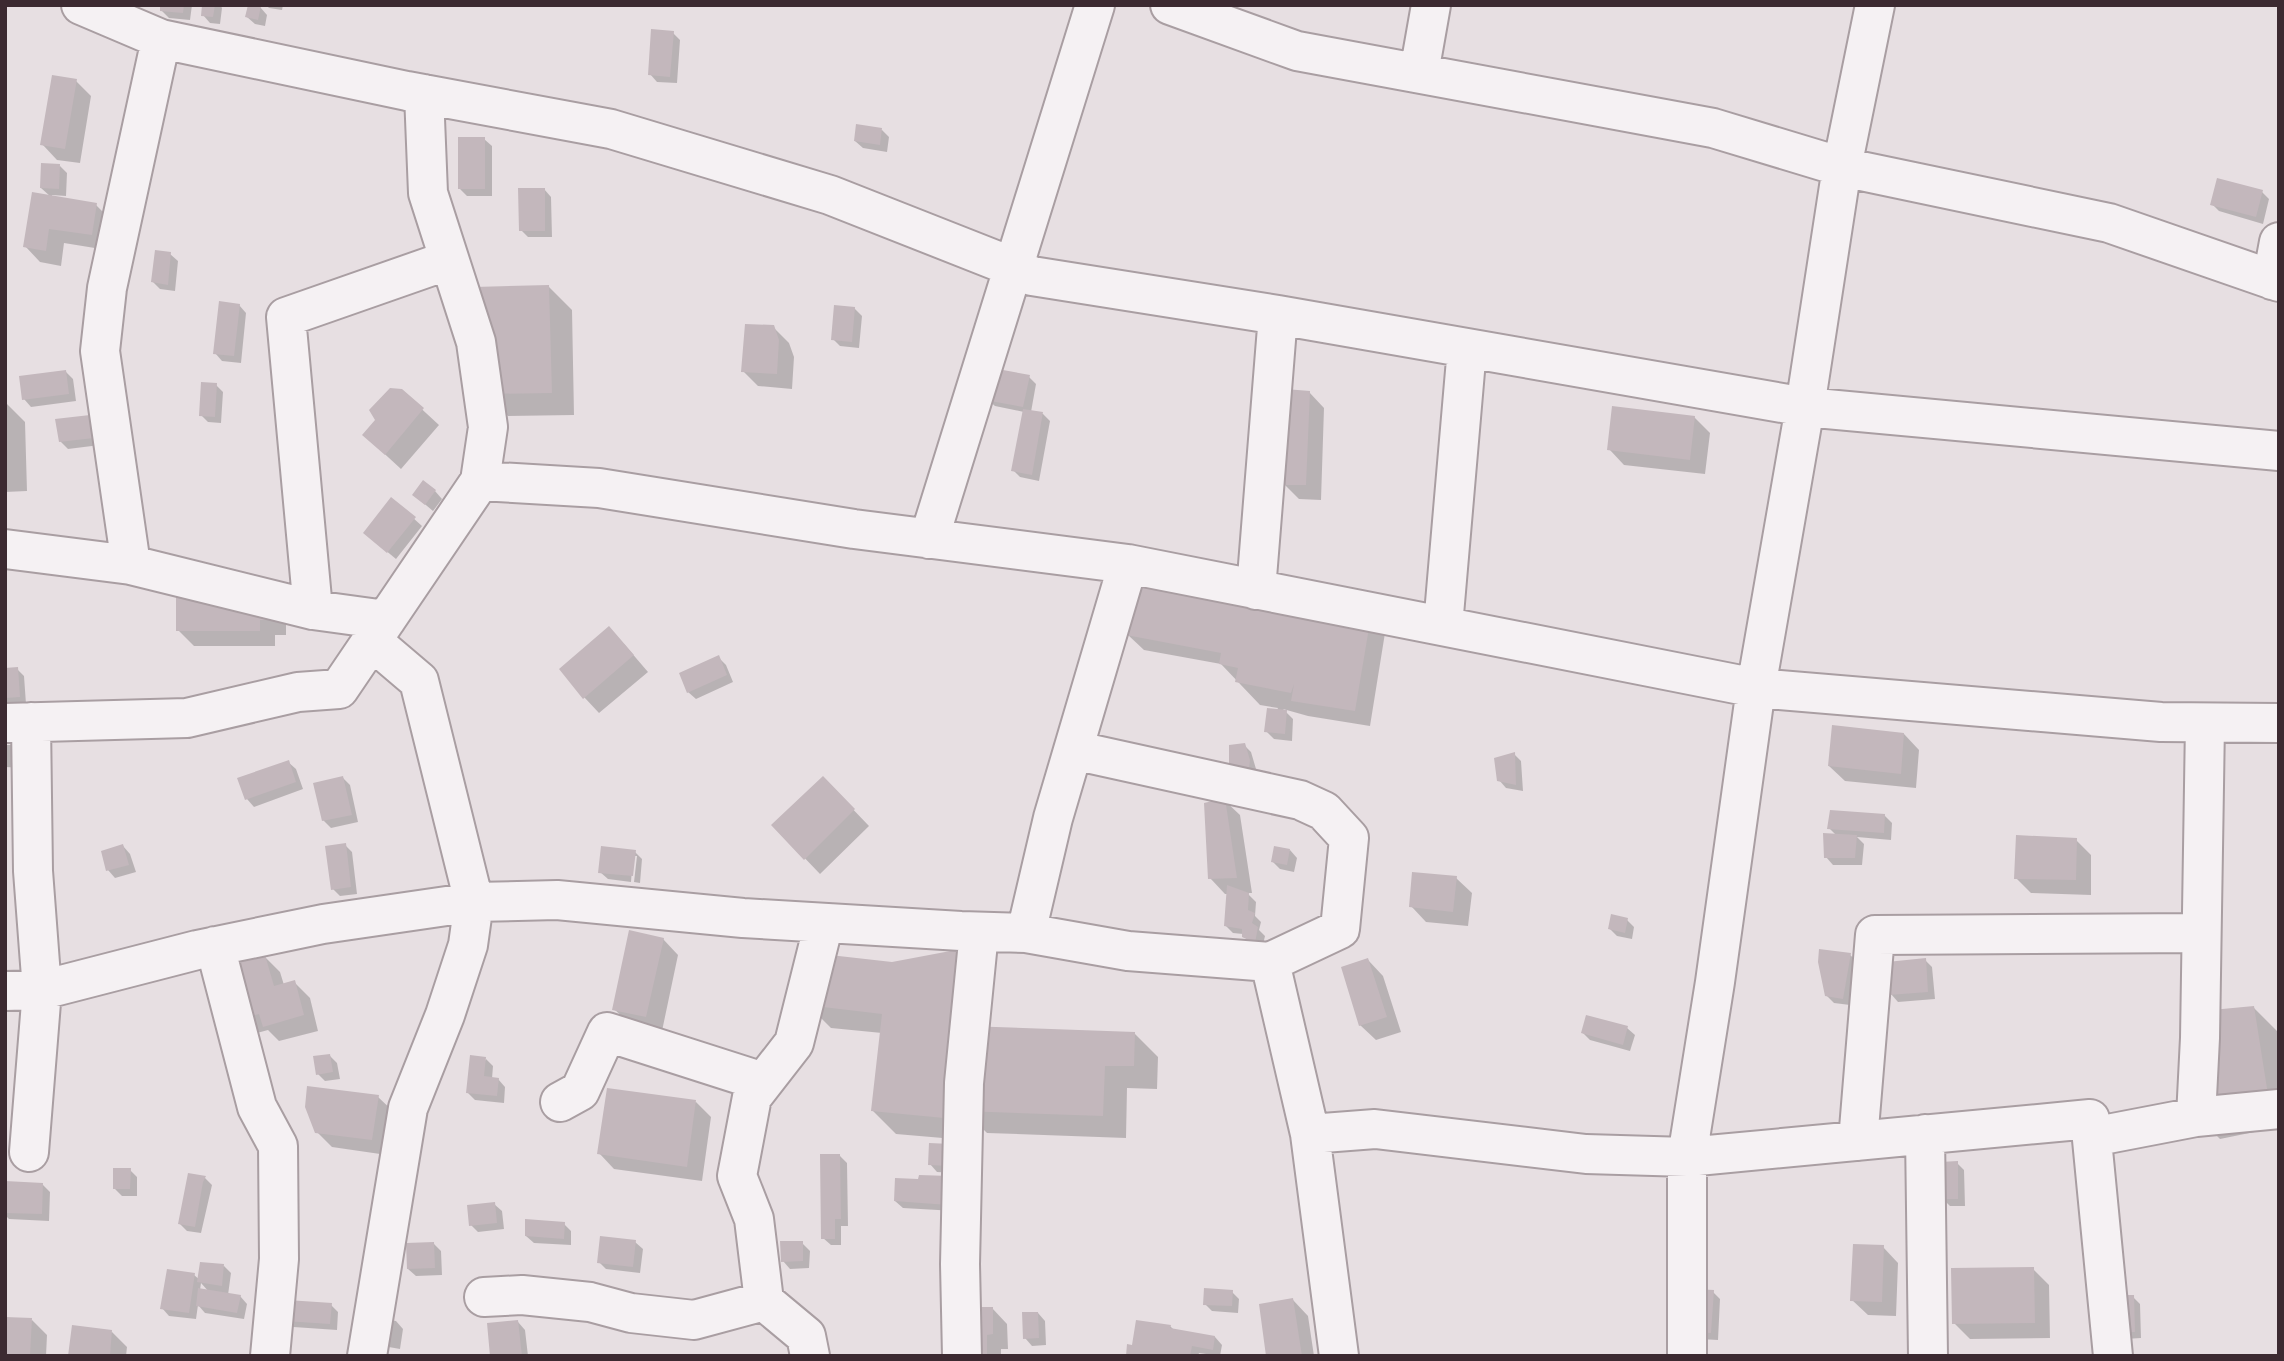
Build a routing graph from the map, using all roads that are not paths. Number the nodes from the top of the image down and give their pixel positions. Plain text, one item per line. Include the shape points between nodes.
1 (81, 5) edge
2 (1095, 5) edge
3 (1170, 5) edge
4 (1431, 5) edge
5 (1875, 5) edge
6 (161, 39) junction
7 (1419, 73) junction
8 (424, 94) junction
9 (1842, 167) junction
10 (2279, 242) edge
11 (449, 260) junction
12 (1013, 268) junction
13 (2276, 281) edge
14 (1278, 315) junction
15 (1467, 348) junction
16 (1805, 407) junction
17 (2279, 451) edge
18 (480, 481) junction
19 (929, 539) junction
20 (5, 549) edge
21 (1128, 564) junction
22 (131, 565) junction
23 (1256, 590) junction
24 (313, 610) junction
25 (1443, 626) junction
26 (379, 631) junction
27 (1756, 688) junction
28 (18, 723) edge
29 (2205, 723) junction
30 (2279, 723) edge
31 (1073, 750) junction
32 (474, 902) junction
33 (824, 923) junction
34 (979, 932) junction
35 (1026, 933) junction
36 (2201, 933) junction
37 (215, 946) junction
38 (1270, 962) junction
39 (24, 991) edge
40 (764, 1082) junction
41 (560, 1102) dead end
42 (2279, 1109) edge
43 (2196, 1117) junction
44 (1310, 1134) junction
45 (1925, 1134) junction
46 (2091, 1137) junction
47 (1858, 1141) junction
48 (29, 1152) dead end
49 (1686, 1157) junction
50 (484, 1297) dead end
51 (764, 1301) junction
52 (271, 1356) edge
53 (368, 1356) edge
54 (810, 1356) edge
55 (962, 1356) edge
56 (1339, 1356) edge
57 (1687, 1356) edge
58 (1928, 1356) edge
59 (2113, 1356) edge

1 - 6 street
2 - 12 street
3 - 7 street via 1297,51
4 - 7 street
5 - 9 street
6 - 8 street
6 - 22 street via 107,288 100,351
7 - 9 street via 1713,128
8 - 11 street via 428,193
8 - 12 street via 611,129 830,195
9 - 13 street via 2109,223
9 - 16 street
10 - 13 street
11 - 18 street via 476,342 488,427
11 - 24 street via 286,317
12 - 14 street via 1032,276
12 - 19 street
14 - 15 street
14 - 23 street
15 - 16 street
15 - 25 street
16 - 17 street
16 - 27 street
18 - 19 street via 599,488
18 - 26 street
19 - 21 street
20 - 22 street
21 - 23 street
21 - 31 street
22 - 24 street
23 - 25 street
24 - 26 street
25 - 27 street
26 - 28 street via 339,689 298,692 187,718
26 - 32 street via 419,681
27 - 29 street
27 - 49 street
28 - 39 street via 33,871
29 - 30 street
29 - 36 street
31 - 35 street
31 - 38 street via 1300,800 1324,811 1349,838 1339,929
32 - 33 street via 557,900
32 - 37 street via 323,924
32 - 53 street via 468,945 408,1108
33 - 34 street
33 - 40 street via 794,1043
34 - 35 street
34 - 55 street via 964,1083
35 - 38 street via 1128,951
36 - 43 street
36 - 47 street via 1875,935
37 - 39 street
37 - 52 street via 257,1107 278,1146 279,1259
38 - 44 street
39 - 48 street
40 - 41 street via 607,1032 580,1091
40 - 51 street via 752,1097 737,1176 754,1219
42 - 43 street
43 - 46 street
44 - 49 street via 1375,1129 1586,1154
44 - 56 street
45 - 46 street via 2090,1119
45 - 47 street
45 - 58 street
46 - 59 street
47 - 49 street
49 - 57 street
50 - 51 street via 522,1295 694,1320
51 - 54 street via 806,1336

